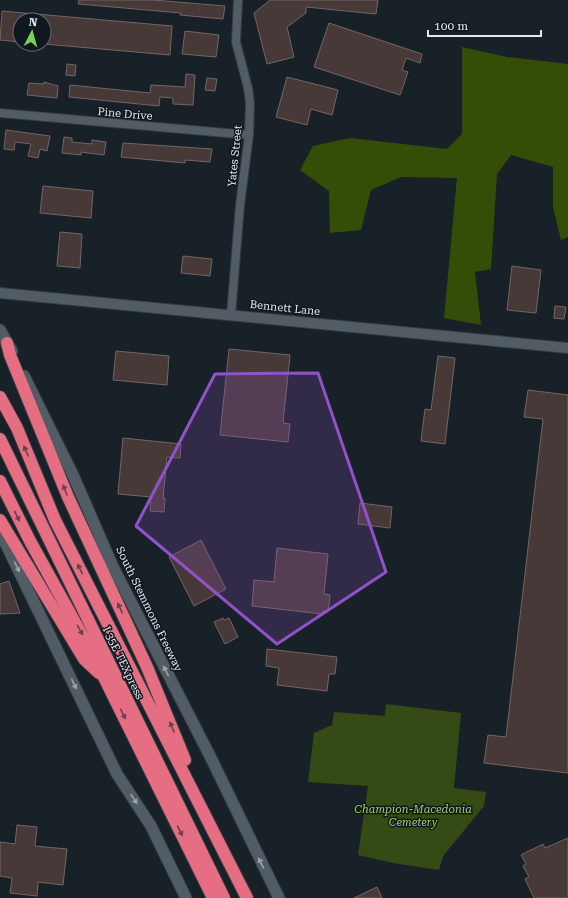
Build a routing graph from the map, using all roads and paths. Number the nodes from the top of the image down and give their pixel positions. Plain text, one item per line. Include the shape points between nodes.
1 (238, 0) edge
2 (0, 113) edge
3 (249, 135) junction
4 (0, 293) edge
5 (231, 315) junction
6 (0, 330) edge
7 (7, 343) junction
8 (568, 348) edge
9 (0, 397) edge
10 (0, 439) edge
11 (0, 481) edge
12 (0, 520) edge
13 (0, 532) edge
14 (106, 679) junction
15 (219, 840) junction
16 (186, 898) edge
17 (213, 898) edge
18 (224, 898) edge
19 (247, 898) edge
20 (279, 898) edge

1 - 3 street, Yates Street via 236,42 248,88
2 - 3 street, Pine Drive
3 - 5 street, Yates Street
4 - 5 street, Bennett Lane
5 - 8 street, Bennett Lane
6 - 7 main road, South Stemmons Freeway
15 -> 7 highway via 147,667 68,497
20 -> 7 main road, South Stemmons Freeway via 113,567 73,474
15 -> 9 highway via 59,527 17,428
10 - 18 highway, I 35E TEXpress
11 -> 14 highway
12 - 14 highway via 84,659
13 -> 16 main road via 117,774 151,826
14 -> 17 highway
15 - 19 highway

